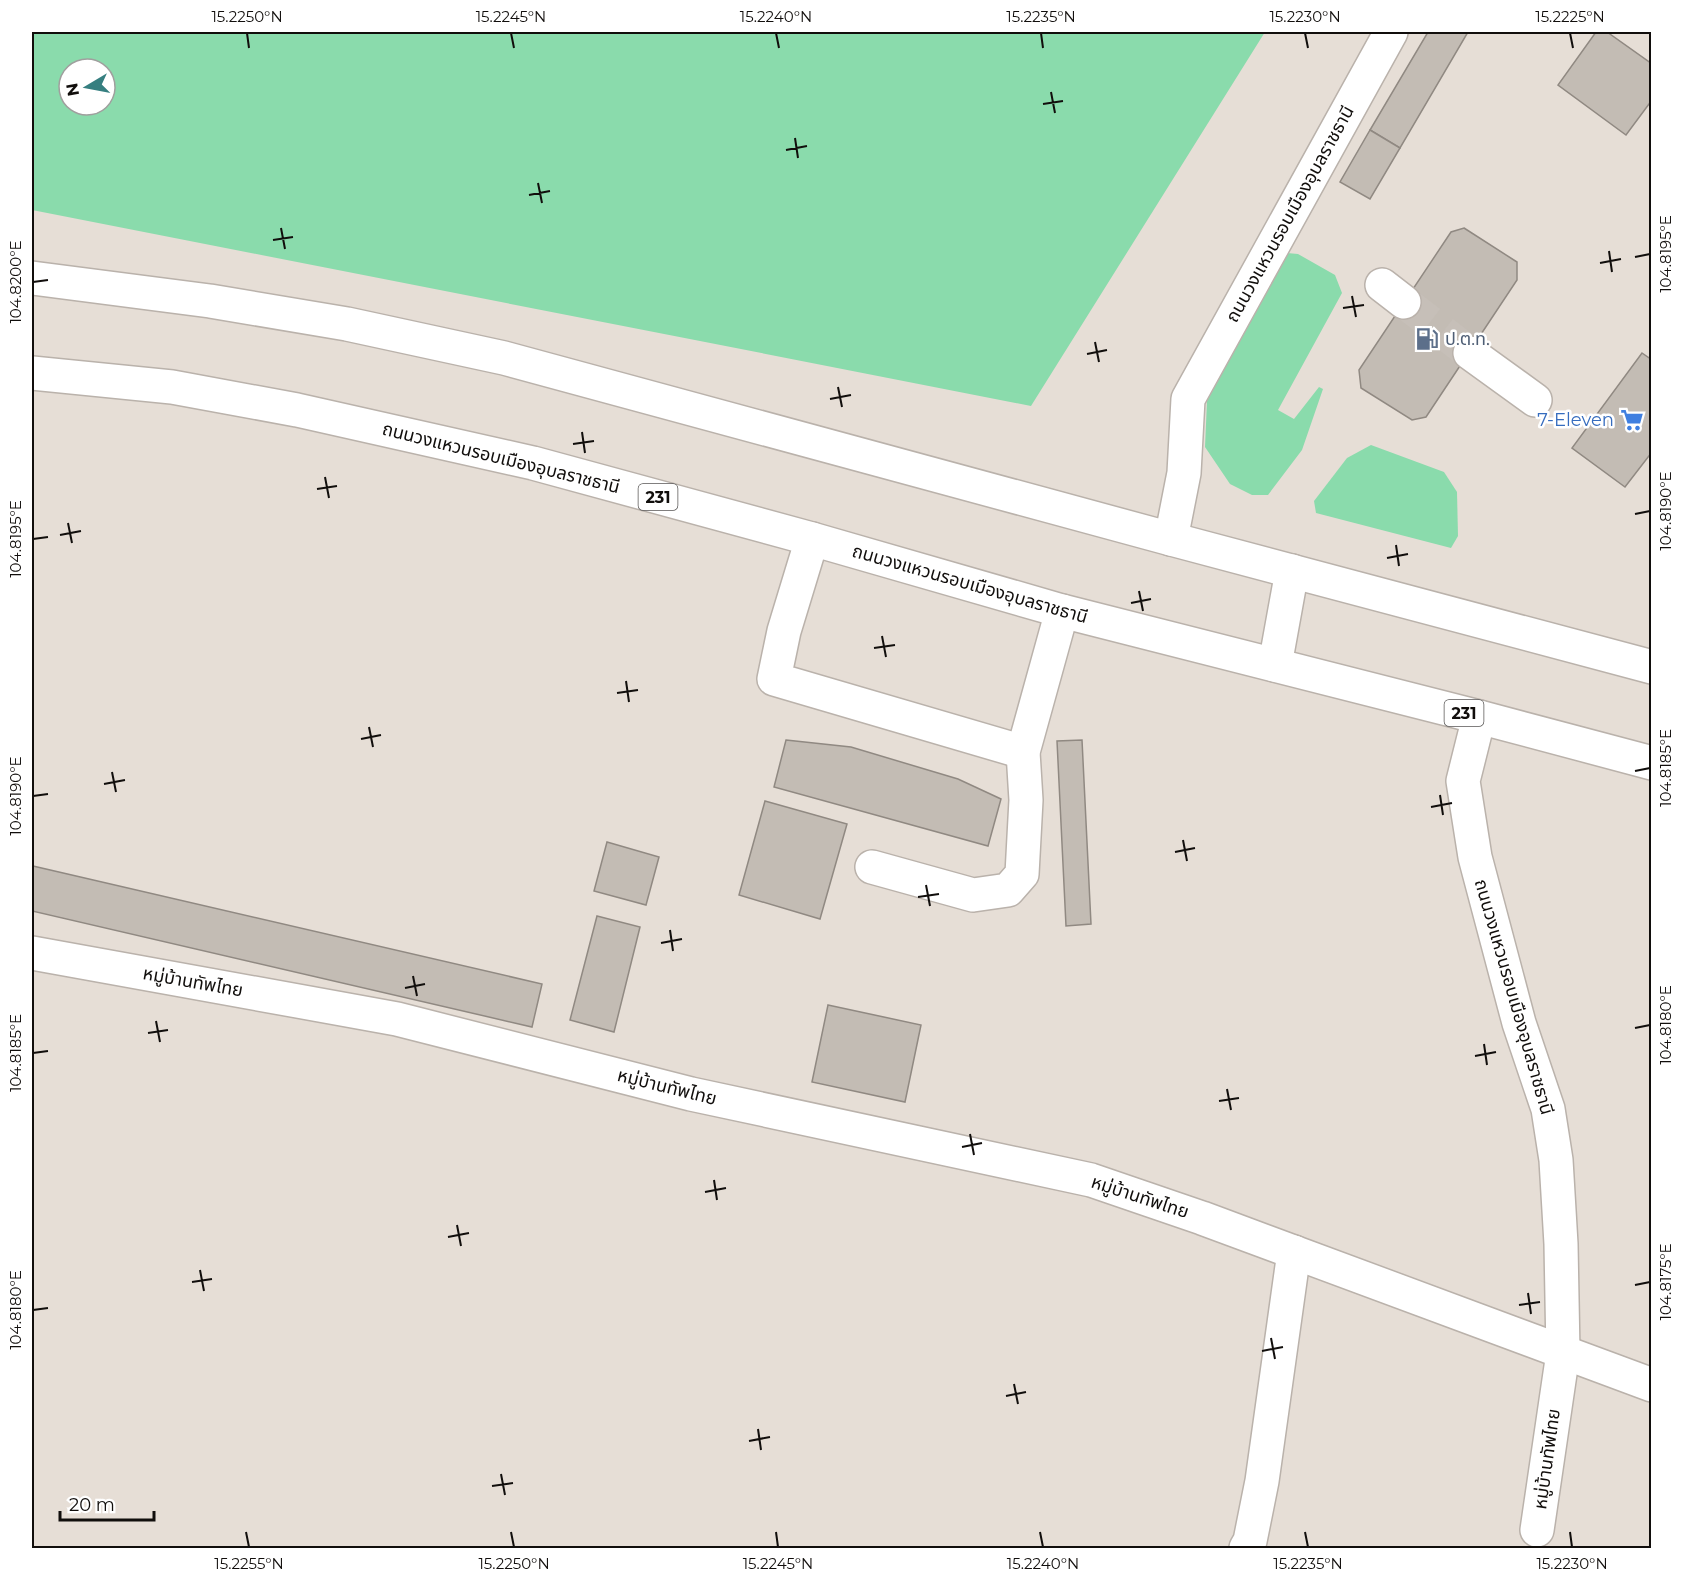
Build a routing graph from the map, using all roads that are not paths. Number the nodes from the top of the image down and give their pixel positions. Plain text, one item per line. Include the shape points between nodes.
1 (1391, 32) edge
2 (32, 278) edge
3 (1470, 353) tunnel mouth
4 (32, 373) edge
5 (1535, 400) dead end
6 (812, 539) junction
7 (1171, 539) junction
8 (1292, 571) junction
9 (1062, 611) junction
10 (1275, 665) junction
11 (1652, 667) edge
12 (1479, 717) junction
13 (1023, 752) junction
14 (1652, 763) edge
15 (872, 867) dead end
16 (32, 953) edge
17 (1294, 1252) junction
18 (1563, 1353) junction
19 (1652, 1385) edge
20 (1537, 1530) dead end
21 (1246, 1548) edge

1 - 7 main road, ถนนวงแหวนรอบเมืองอุบลราชธานี via 1188,399 1184,473
2 - 7 main road via 347,324 504,358
3 - 5 main road
4 - 6 main road, ถนนวงแหวนรอบเมืองอุบลราชธานี / 231 via 172,387 297,410 533,463
6 - 9 main road, ถนนวงแหวนรอบเมืองอุบลราชธานี / 231
6 - 13 main road via 774,679
7 - 8 main road
8 - 10 main road
8 - 11 main road
9 - 10 main road, ถนนวงแหวนรอบเมืองอุบลราชธานี / 231
9 - 13 main road
10 - 12 main road, ถนนวงแหวนรอบเมืองอุบลราชธานี / 231
12 - 14 main road, ถนนวงแหวนรอบเมืองอุบลราชธานี / 231
12 - 18 main road, ถนนวงแหวนรอบเมืองอุบลราชธานี via 1463,781 1475,857 1491,919 1519,1023 1548,1109 1556,1160
13 - 15 main road via 1026,800 1022,874 1008,890 973,895
16 - 17 main road, หมู่บ้านทัพไทย via 397,1018 691,1094 1090,1180
17 - 18 main road, หมู่บ้านทัพไทย
17 - 21 main road via 1262,1481
18 - 19 main road, หมู่บ้านทัพไทย
18 - 20 main road, หมู่บ้านทัพไทย

